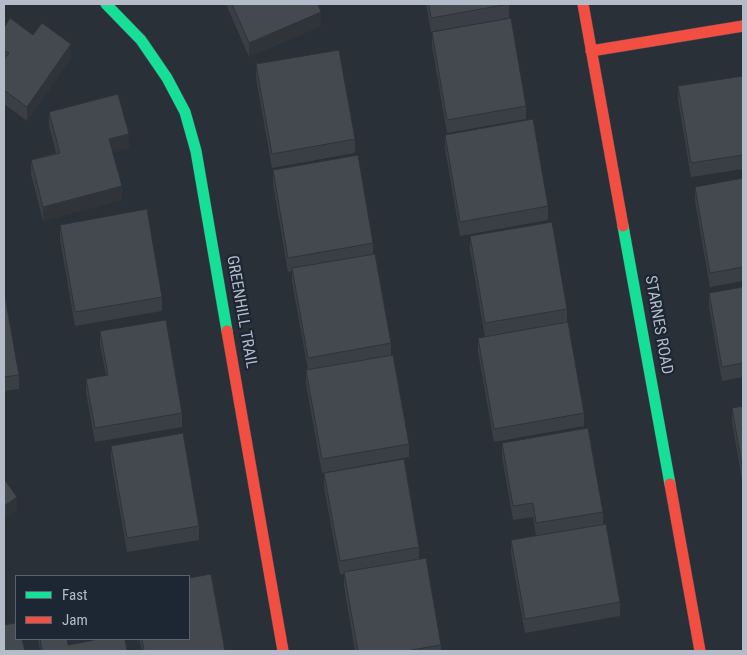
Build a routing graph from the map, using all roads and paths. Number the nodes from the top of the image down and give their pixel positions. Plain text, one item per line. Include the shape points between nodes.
1 (106, 4) edge
2 (582, 4) edge
3 (743, 26) edge
4 (591, 50) junction
5 (283, 651) edge
6 (700, 651) edge

1 - 5 street, GREENHILL TRAIL via 141,40 167,78 185,112 196,151
2 - 4 street, STARNES ROAD
3 - 4 street
4 - 6 street, STARNES ROAD

